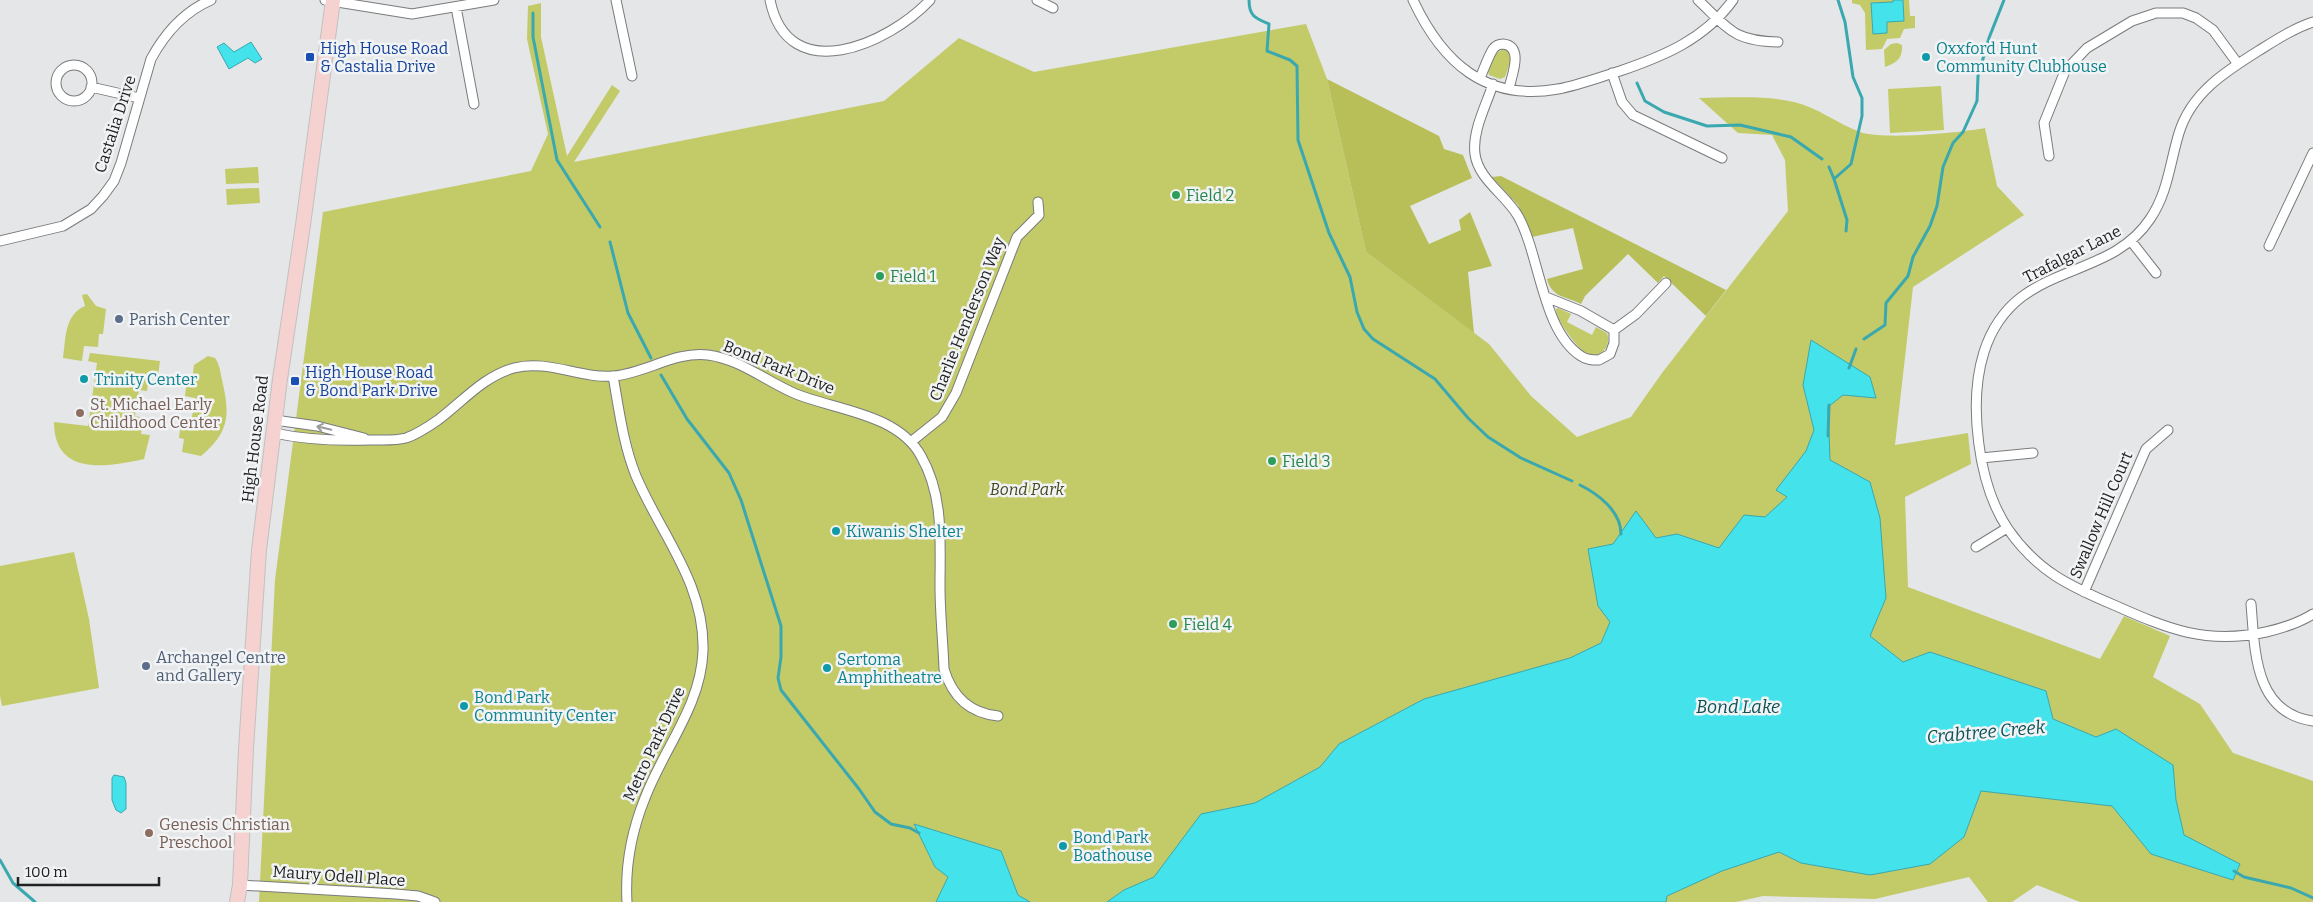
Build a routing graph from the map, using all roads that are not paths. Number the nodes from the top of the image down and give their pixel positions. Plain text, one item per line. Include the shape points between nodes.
1 (210, 0) edge
2 (494, 0) edge
3 (616, 0) edge
4 (770, 0) edge
5 (930, 0) edge
6 (1036, 0) edge
7 (1413, 0) edge
8 (1698, 0) edge
9 (1734, 0) edge
10 (330, 1) edge
11 (456, 7) junction
12 (1053, 8) dead end
13 (1718, 18) junction
14 (2313, 22) edge
15 (1778, 42) dead end
16 (2238, 64) junction
17 (1612, 73) junction
18 (632, 76) dead end
19 (1480, 78) junction
20 (1493, 84) junction
21 (91, 87) junction
22 (1508, 88) junction
23 (139, 98) junction
24 (474, 104) dead end
25 (2313, 153) edge
26 (2050, 156) dead end
27 (1722, 158) dead end
28 (1038, 202) dead end
29 (0, 240) edge
30 (2131, 241) junction
31 (2269, 246) dead end
32 (2156, 273) dead end
33 (1666, 283) dead end
34 (1546, 297) junction
35 (1614, 330) junction
36 (613, 376) junction
37 (274, 427) junction
38 (2168, 430) dead end
39 (372, 440) junction
40 (912, 441) junction
41 (2033, 453) dead end
42 (1981, 458) junction
43 (2007, 528) junction
44 (1976, 547) dead end
45 (2084, 592) junction
46 (2251, 604) dead end
47 (2313, 614) edge
48 (2254, 634) junction
49 (998, 716) dead end
50 (2313, 721) edge
51 (240, 885) junction
52 (237, 902) edge
53 (242, 902) edge
54 (435, 902) edge
55 (627, 902) edge

1 - 23 street, Castalia Drive via 191,10 164,37 151,59
2 - 11 street
3 - 18 street
4 - 5 street via 776,20 788,37 807,49 828,52 854,47 889,31 911,18
6 - 12 street
7 - 19 street via 1442,50 1454,62
8 - 13 street
9 - 13 street
10 - 11 street via 412,14
10 - 37 main road, High House Road
11 - 24 street
13 - 15 street via 1742,38
13 - 17 street via 1675,50
14 - 16 street, Trafalgar Lane
16 - 26 street via 2213,30 2184,13 2156,13 2132,21 2087,48 2065,72 2044,123
16 - 30 street, Trafalgar Lane via 2206,88 2191,106 2179,132 2163,196 2147,224
17 - 22 street via 1559,89
17 - 27 street via 1622,102 1633,116
19 - 20 street
19 - 22 street via 1494,48 1506,44 1516,55
20 - 22 street
20 - 34 street via 1477,131 1476,159 1481,171 1510,204 1522,224
21 - 21 street via 87,71 77,65 66,66 56,80 58,92 67,100 84,97
21 - 23 street
23 - 29 street, Castalia Drive via 114,181 92,209 63,226
25 - 31 street
28 - 40 street, Charlie Henderson Way via 1039,215 1017,237 956,393 942,417
30 - 32 street
30 - 42 street, Trafalgar Lane via 2112,254 2056,276 2029,291 2010,307 1996,326 1985,351 1978,380
33 - 35 street via 1636,314
34 - 35 street via 1590,315
34 - 35 street via 1561,335 1581,357 1599,360 1610,354
36 - 39 street, Bond Park Drive via 544,366 520,366 480,386 421,432 393,441
36 - 40 street, Bond Park Drive via 690,355 719,358 794,393 877,421
36 - 55 street, Metro Park Drive via 629,454 639,482 691,582 699,611 702,645 699,679 689,709 637,819 630,855
39 -> 37 street, Bond Park Drive via 317,426
37 - 39 street, Bond Park Drive via 315,440
37 - 51 main road, High House Road via 259,550
38 - 45 street, Swallow Hill Court via 2146,449
40 - 49 street via 929,472 939,507 944,669 962,702 982,714
41 - 42 street
42 - 43 street, Trafalgar Lane via 1989,491
43 - 44 street
43 - 45 street, Trafalgar Lane via 2046,571
45 - 48 street, Trafalgar Lane via 2180,633 2225,638
46 - 48 street
47 - 48 street, Trafalgar Lane via 2283,628
48 - 50 street via 2262,680 2270,697 2283,711
51 - 52 main road, High House Road
51 - 53 main road, High House Road
51 - 54 street, Maury Odell Place via 396,894

